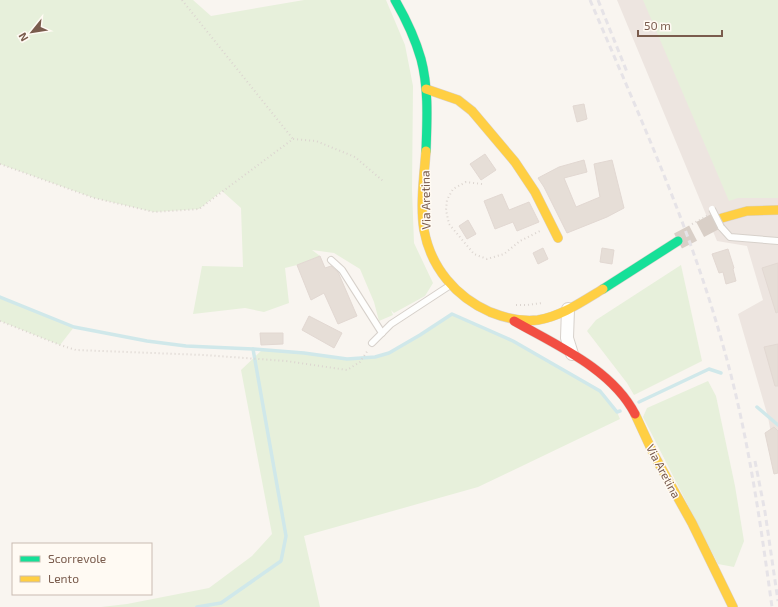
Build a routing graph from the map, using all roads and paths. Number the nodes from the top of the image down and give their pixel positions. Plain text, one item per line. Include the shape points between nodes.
1 (182, 0) edge
2 (395, 0) edge
3 (426, 89) junction
4 (293, 139) junction
5 (0, 164) edge
6 (383, 181) dead end
7 (482, 184) dead end
8 (712, 208) dead end
9 (778, 210) edge
10 (721, 222) junction
11 (552, 226) junction
12 (558, 238) dead end
13 (678, 241) tunnel mouth
14 (778, 241) edge
15 (331, 260) dead end
16 (451, 284) junction
17 (546, 303) dead end
18 (514, 305) dead end
19 (568, 310) junction
20 (509, 318) junction
21 (546, 318) junction
22 (0, 321) edge
23 (382, 332) junction
24 (372, 343) joint
25 (552, 343) junction
26 (572, 354) junction
27 (733, 607) edge

1 - 4 path
2 - 3 street, Via Aretina via 418,47
3 - 11 street via 458,100 472,111 535,192
3 - 16 street, Via Aretina via 423,222 432,254
4 - 5 path via 199,209 154,212 94,198
4 - 6 path via 316,142 355,157
7 - 11 path via 466,182 453,189 447,200 449,224 474,254 487,259 504,254 520,241
8 - 10 lane, bridge
9 - 10 street via 747,211
10 - 14 lane via 730,237
11 - 12 street
13 - 19 street, Via Aretina
15 - 23 lane via 342,270
16 - 20 street, Via Aretina via 475,304
16 - 23 lane
17 - 18 path
19 - 21 street, Via Aretina
19 - 26 street via 567,338
20 - 21 street, Via Aretina via 526,321
20 - 25 street, Via Aretina
21 - 25 street via 547,332
22 - 24 path via 76,350 286,361 348,370 360,362
23 - 24 lane
25 - 26 street, Via Aretina
26 - 27 street, Via Aretina via 603,375 620,392 634,412

